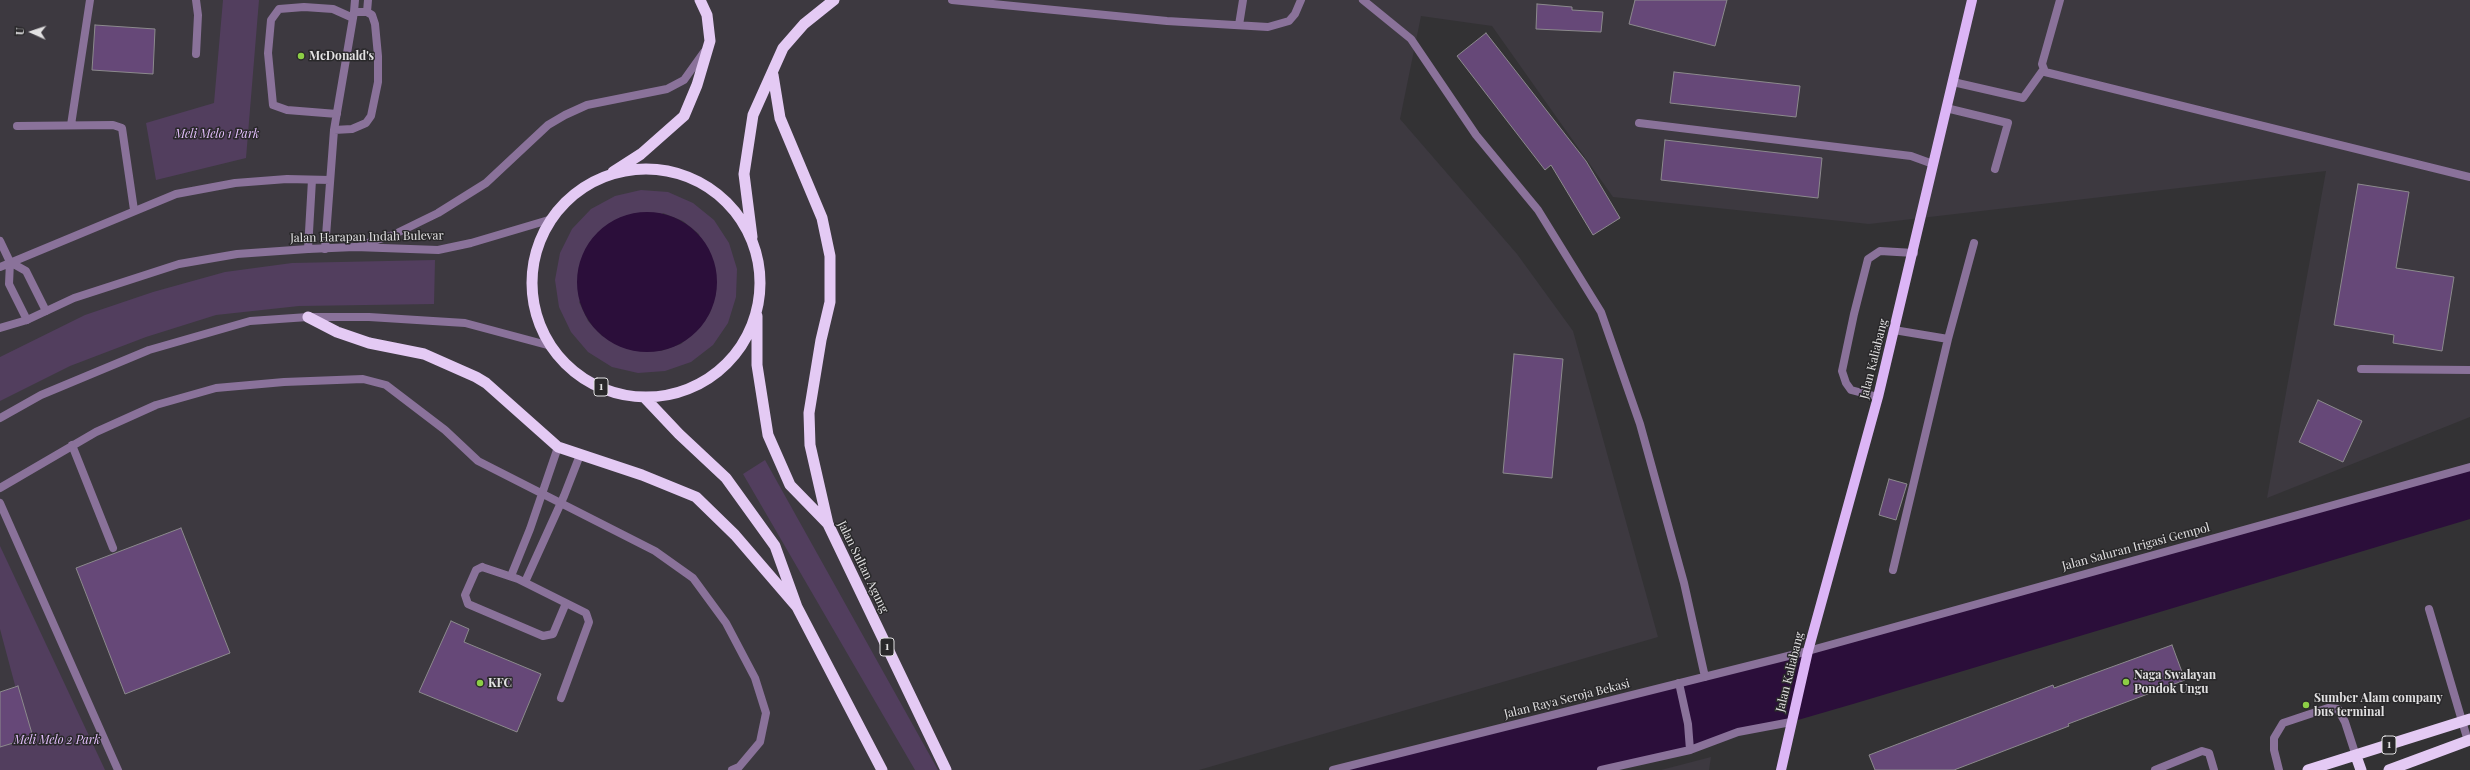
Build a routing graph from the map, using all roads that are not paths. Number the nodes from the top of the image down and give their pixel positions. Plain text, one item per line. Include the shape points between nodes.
1 (90, 0) edge
2 (196, 0) edge
3 (355, 0) edge
4 (368, 0) edge
5 (700, 0) edge
6 (834, 0) edge
7 (952, 0) edge
8 (1243, 0) edge
9 (1301, 0) edge
10 (1363, 0) edge
11 (1972, 0) edge
12 (2060, 0) edge
13 (367, 12) junction
14 (353, 15) junction
15 (1239, 25) junction
16 (710, 41) junction
17 (196, 54) dead end
18 (2043, 70) junction
19 (773, 75) junction
20 (1953, 82) junction
21 (1946, 108) junction
22 (337, 114) junction
23 (1639, 123) dead end
24 (71, 125) junction
25 (17, 126) dead end
26 (334, 130) junction
27 (1933, 164) junction
28 (1995, 170) dead end
29 (611, 174) junction
30 (2470, 177) edge
31 (312, 180) junction
32 (330, 180) junction
33 (134, 210) junction
34 (552, 219) junction
35 (0, 241) edge
36 (1974, 243) dead end
37 (753, 244) junction
38 (354, 247) junction
39 (325, 249) junction
40 (308, 250) junction
41 (1914, 253) junction
42 (10, 262) junction
43 (0, 267) edge
44 (757, 309) junction
45 (46, 311) junction
46 (308, 317) junction
47 (26, 320) junction
48 (0, 328) edge
49 (1894, 330) junction
50 (1948, 339) junction
51 (551, 346) junction
52 (2361, 369) dead end
53 (2470, 370) edge
54 (1878, 397) junction
55 (645, 398) junction
56 (0, 418) edge
57 (72, 445) junction
58 (558, 447) junction
59 (580, 455) junction
60 (2470, 466) edge
61 (0, 488) edge
62 (542, 494) junction
63 (561, 502) junction
64 (0, 503) edge
65 (828, 524) junction
66 (113, 548) dead end
67 (1893, 570) dead end
68 (511, 576) junction
69 (525, 582) junction
70 (566, 603) junction
71 (797, 607) junction
72 (2429, 609) dead end
73 (1808, 651) junction
74 (1705, 677) junction
75 (1680, 687) junction
76 (561, 698) dead end
77 (2467, 720) edge
78 (1791, 722) junction
79 (2469, 741) edge
80 (1690, 750) junction
81 (2356, 756) junction
82 (118, 770) edge
83 (732, 770) edge
84 (882, 770) edge
85 (946, 770) edge
86 (1333, 770) edge
87 (1601, 770) edge
88 (1782, 770) edge
89 (2155, 770) edge
90 (2214, 770) edge
91 (2279, 770) edge
92 (2308, 770) edge
93 (2360, 770) edge
94 (2390, 770) edge

1 - 24 street
2 - 17 street
3 - 14 street
4 - 13 street
5 - 16 highway via 707,15
6 - 19 highway via 804,24 783,48
7 - 15 street
8 - 15 street
9 - 15 street via 1289,21 1279,25
10 - 74 street via 1411,39 1476,135 1538,210 1601,312 1642,431 1684,584
11 - 20 main road, Jalan Kaliabang
12 - 18 street via 2042,64
13 - 14 street
13 - 26 street via 372,15 375,24 378,56 378,82 371,116 366,123 352,129
14 - 22 street
14 - 22 street via 304,7 279,9 271,20 268,53 273,105 287,110
16 - 29 highway via 697,86 684,116 641,154
16 - 38 street via 684,80 667,89 587,105 565,115 548,125 486,183 438,213 393,235
18 - 20 street via 2023,98
18 - 30 street via 2049,74
19 - 37 highway via 753,115 744,174
19 - 65 highway via 780,118 822,218 830,256 830,302 809,412 810,446
20 - 21 main road, Jalan Kaliabang
21 - 27 main road, Jalan Kaliabang
21 - 28 street via 2008,123
22 - 26 street
23 - 27 street via 1911,156
24 - 25 street
24 - 33 street via 113,125 122,128
26 - 32 street
27 - 41 main road, Jalan Kaliabang
29 - 34 highway, 1 via 578,191
29 - 37 highway, 1 via 649,168 681,173 704,184 734,209
31 - 32 street
31 - 33 street via 235,183 176,194
31 - 40 street
32 - 39 street
33 - 42 street
34 - 38 street, Jalan Harapan Indah Bulevar via 438,250
34 - 51 highway, 1 via 537,249 532,282 537,316
35 - 42 street
36 - 50 street
37 - 44 highway, 1 via 760,274
38 - 39 street, Jalan Harapan Indah Bulevar
39 - 40 street, Jalan Harapan Indah Bulevar
40 - 45 street, Jalan Harapan Indah Bulevar via 237,254 179,264 81,295
41 - 49 main road, Jalan Kaliabang
41 - 54 street via 1880,251 1868,259 1854,314 1842,371 1852,390
42 - 43 street
42 - 45 street via 26,271
42 - 47 street via 9,284
44 - 55 highway, 1 via 744,342 718,372 684,391
44 - 65 highway, Jalan Sultan Agung / 1 via 757,366 768,435 790,485
45 - 47 street, Jalan Harapan Indah Bulevar
46 - 51 street via 465,322
46 - 56 street via 250,321 149,350 41,395
46 - 58 highway via 337,332 369,343 424,354 476,377
47 - 48 street, Jalan Harapan Indah Bulevar
49 - 50 street
49 - 54 main road, Jalan Kaliabang
50 - 67 street
51 - 55 highway, 1 via 569,368 592,384 618,394
52 - 53 street
54 - 73 main road, Jalan Kaliabang
55 - 71 highway via 726,478 774,546
57 - 61 street
57 - 62 street via 156,405 216,388 363,379 386,385 445,430 478,461
57 - 66 street
58 - 59 highway
58 - 62 street
59 - 63 street
59 - 71 highway via 642,475 696,497 735,535
60 - 73 street, Jalan Saluran Irigasi Gempol
62 - 63 street
62 - 68 street
63 - 69 street
63 - 83 street via 655,550 693,578 726,623 755,678 766,713 760,742 739,767
64 - 82 street
65 - 85 highway, Jalan Sultan Agung / 1
68 - 69 street
68 - 70 street via 479,568 465,595 466,601 547,637 553,634
69 - 70 street
70 - 76 street via 586,613 589,622
71 - 84 highway
72 - 77 street
73 - 74 street, Jalan Raya Seroja Bekasi
73 - 78 main road, Jalan Kaliabang
74 - 75 street, Jalan Raya Seroja Bekasi
75 - 80 street via 1688,724
75 - 86 street, Jalan Raya Seroja Bekasi
77 - 79 street
77 - 81 highway, 1
78 - 80 street via 1738,732
78 - 88 main road, Jalan Kaliabang
79 - 94 highway, 1
80 - 87 street
81 - 91 street via 2338,709 2328,708 2283,723 2274,738
81 - 92 highway, 1
81 - 93 highway
89 - 90 street via 2202,751 2209,753

